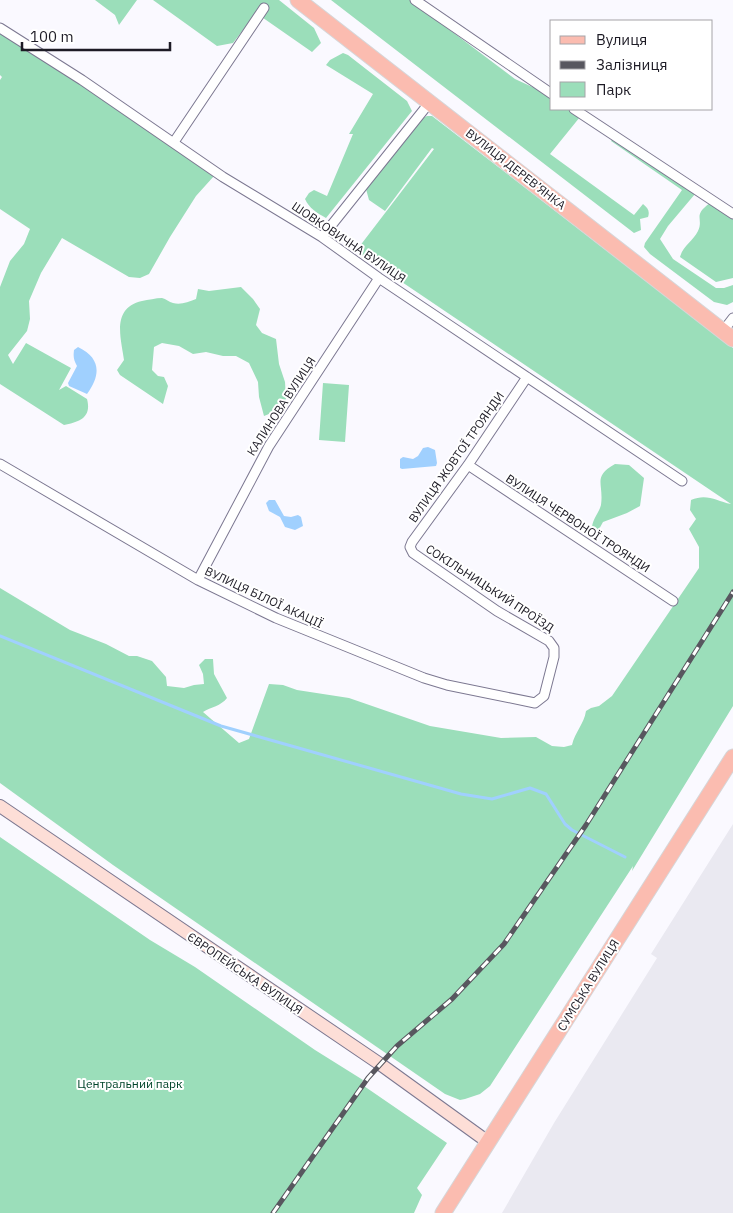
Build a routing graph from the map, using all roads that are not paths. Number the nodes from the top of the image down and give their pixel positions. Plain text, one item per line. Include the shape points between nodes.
1 (298, 0) edge
2 (414, 0) edge
3 (264, 8) dead end
4 (0, 28) edge
5 (550, 93) edge
6 (430, 102) junction
7 (576, 110) edge
8 (174, 142) junction
9 (733, 214) edge
10 (322, 237) junction
11 (380, 278) junction
12 (733, 318) edge
13 (728, 335) edge
14 (527, 377) junction
15 (0, 464) edge
16 (468, 465) junction
17 (682, 481) dead end
18 (413, 553) joint
19 (198, 580) junction
20 (673, 601) dead end
21 (539, 702) joint
22 (733, 757) edge
23 (0, 806) edge
24 (488, 1142) junction
25 (443, 1213) edge

1 - 6 main road, ВУЛИЦЯ ДЕРЕВ’ЯНКА
2 - 5 street
3 - 8 street
4 - 8 street, ШОВКОВИЧНА ВУЛИЦЯ
6 - 10 street
6 - 13 main road, ВУЛИЦЯ ДЕРЕВ’ЯНКА
7 - 9 street
8 - 10 street, ШОВКОВИЧНА ВУЛИЦЯ via 223,177
10 - 11 street, ШОВКОВИЧНА ВУЛИЦЯ
11 - 14 street, ШОВКОВИЧНА ВУЛИЦЯ
11 - 19 street, КАЛИНОВА ВУЛИЦЯ via 269,446
12 - 13 street
14 - 16 street, ВУЛИЦЯ ЖОВТОЇ ТРОЯНДИ
14 - 17 street, ШОВКОВИЧНА ВУЛИЦЯ
15 - 19 street, ВУЛИЦЯ БІЛОЇ АКАЦІЇ
16 - 18 street, ВУЛИЦЯ ЖОВТОЇ ТРОЯНДИ via 412,542 410,549
16 - 20 street, ВУЛИЦЯ ЧЕРВОНОЇ ТРОЯНДИ
18 - 21 street, СОКІЛЬНИЦЬКИЙ ПРОЇЗД via 497,611 552,644 554,657 544,696
19 - 21 street, ВУЛИЦЯ БІЛОЇ АКАЦІЇ via 276,618 424,678
22 - 24 main road, СУМСЬКА ВУЛИЦЯ
23 - 24 main road, ЄВРОПЕЙСЬКА ВУЛИЦЯ via 380,1064
24 - 25 main road, СУМСЬКА ВУЛИЦЯ

